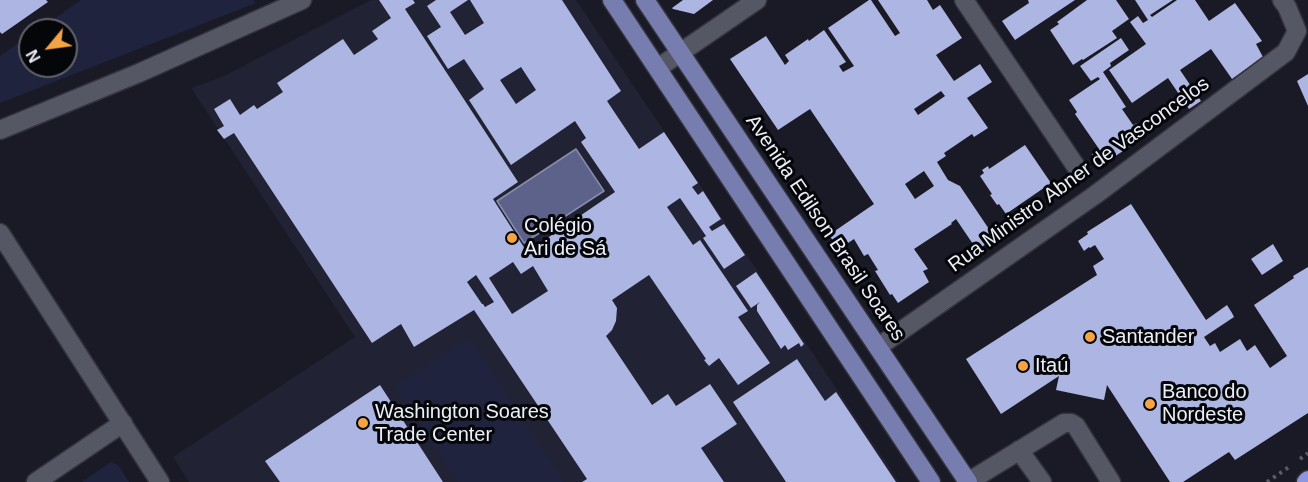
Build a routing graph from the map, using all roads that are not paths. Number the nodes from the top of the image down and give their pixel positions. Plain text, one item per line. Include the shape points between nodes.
1 (302, 0) edge
2 (612, 0) edge
3 (645, 0) edge
4 (757, 0) edge
5 (964, 0) edge
6 (1282, 0) edge
7 (681, 52) junction
8 (658, 68) junction
9 (0, 129) edge
10 (1077, 168) dead end
11 (0, 233) edge
12 (878, 347) junction
13 (123, 423) junction
14 (1019, 450) junction
15 (36, 482) edge
16 (160, 482) edge
17 (931, 482) edge
18 (968, 482) edge
19 (1042, 482) edge
20 (1111, 482) edge

1 - 9 street via 139,73
2 - 8 main road
3 - 7 main road, Avenida Edilson Brasil Soares
4 - 7 street
5 - 10 street
6 - 12 street, Rua Ministro Abner de Vasconcelos via 1297,31 1286,52 1095,195
7 - 8 street
7 - 12 main road, Avenida Edilson Brasil Soares
8 - 17 main road
11 - 13 street
12 - 18 main road, Avenida Edilson Brasil Soares
13 - 15 street
13 - 16 street
14 - 18 street
14 - 19 street
14 - 20 street via 1064,423 1071,423

